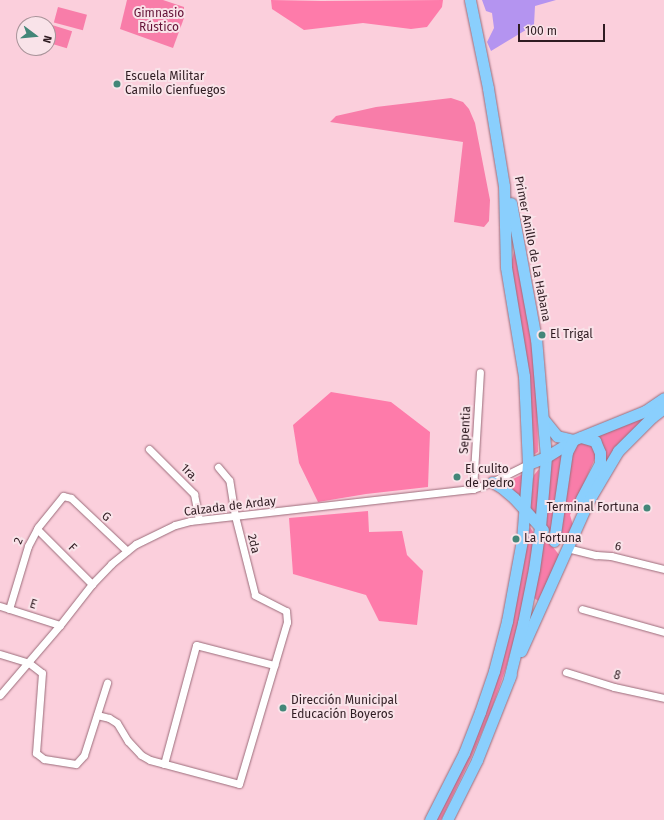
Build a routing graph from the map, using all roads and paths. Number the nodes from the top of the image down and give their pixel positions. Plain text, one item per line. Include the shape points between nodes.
1 (470, 0) edge
2 (500, 156) junction
3 (505, 235) junction
4 (518, 238) junction
5 (480, 372) dead end
6 (664, 398) edge
7 (664, 408) edge
8 (542, 417) junction
9 (577, 439) junction
10 (148, 449) dead end
11 (546, 457) junction
12 (528, 464) junction
13 (218, 467) dead end
14 (492, 482) junction
15 (473, 489) junction
16 (527, 489) junction
17 (70, 498) joint
18 (525, 509) junction
19 (235, 516) junction
20 (198, 520) junction
21 (577, 525) junction
22 (540, 527) junction
23 (37, 529) junction
24 (554, 541) junction
25 (567, 548) junction
26 (127, 551) junction
27 (664, 569) edge
28 (92, 584) junction
29 (0, 606) edge
30 (9, 609) junction
31 (582, 610) dead end
32 (60, 625) junction
33 (664, 632) edge
34 (0, 654) edge
35 (29, 662) junction
36 (274, 665) junction
37 (566, 672) dead end
38 (509, 679) junction
39 (107, 683) dead end
40 (0, 696) edge
41 (664, 698) edge
42 (97, 715) junction
43 (164, 764) junction
44 (430, 820) edge
45 (447, 820) edge

1 - 2 highway, Primer Anillo de La Habana
2 - 3 highway, Primer Anillo de La Habana via 506,204
2 - 4 highway, Primer Anillo de La Habana
3 - 4 highway
3 - 12 highway, Primer Anillo de La Habana via 506,267 524,376
4 - 8 highway, Primer Anillo de La Habana via 536,339
5 - 15 street, Sepentia
6 - 9 highway via 645,411
7 - 21 highway via 618,451
8 - 9 highway via 557,436
8 - 11 highway, Primer Anillo de La Habana
9 - 11 highway
9 - 21 highway via 595,441 600,453 600,462 579,506
9 - 24 highway via 567,452
10 - 20 street, 1ra. via 194,494
11 - 12 highway
11 - 16 highway via 531,475
11 - 22 highway, Primer Anillo de La Habana
12 - 14 street, Calzada de Arday
12 - 16 highway, Primer Anillo de La Habana
13 - 19 street, 2da via 229,480
14 - 15 street, Calzada de Arday
14 - 18 highway via 506,490
15 - 19 street, Calzada de Arday
16 - 18 highway
17 - 23 street, 2 via 60,498
17 - 26 street, G
18 - 22 highway
18 - 44 highway via 507,621 494,671 464,753
19 - 20 street, Calzada de Arday
19 - 36 street, 2da via 255,596 286,611 287,622
20 - 26 street, Calzada de Arday via 174,525
21 - 25 highway
22 - 24 highway
22 - 38 highway, Primer Anillo de La Habana via 523,623
23 - 28 street, F
23 - 30 street, 2 via 28,546
24 - 25 highway
25 - 27 street, 6
25 - 38 highway
26 - 28 street, Calzada de Arday
28 - 32 street, Calzada de Arday
29 - 30 street, E
30 - 32 street, E
31 - 33 street
32 - 35 street, Calzada de Arday
34 - 35 street
35 - 40 street, Calzada de Arday
35 - 42 street via 38,669 43,678 36,753 44,759 76,764 84,755
36 - 43 street via 239,784
36 - 43 street via 196,644
37 - 41 street, 8
38 - 45 highway via 477,760
39 - 42 street
42 - 43 street via 117,722 128,741 141,755

